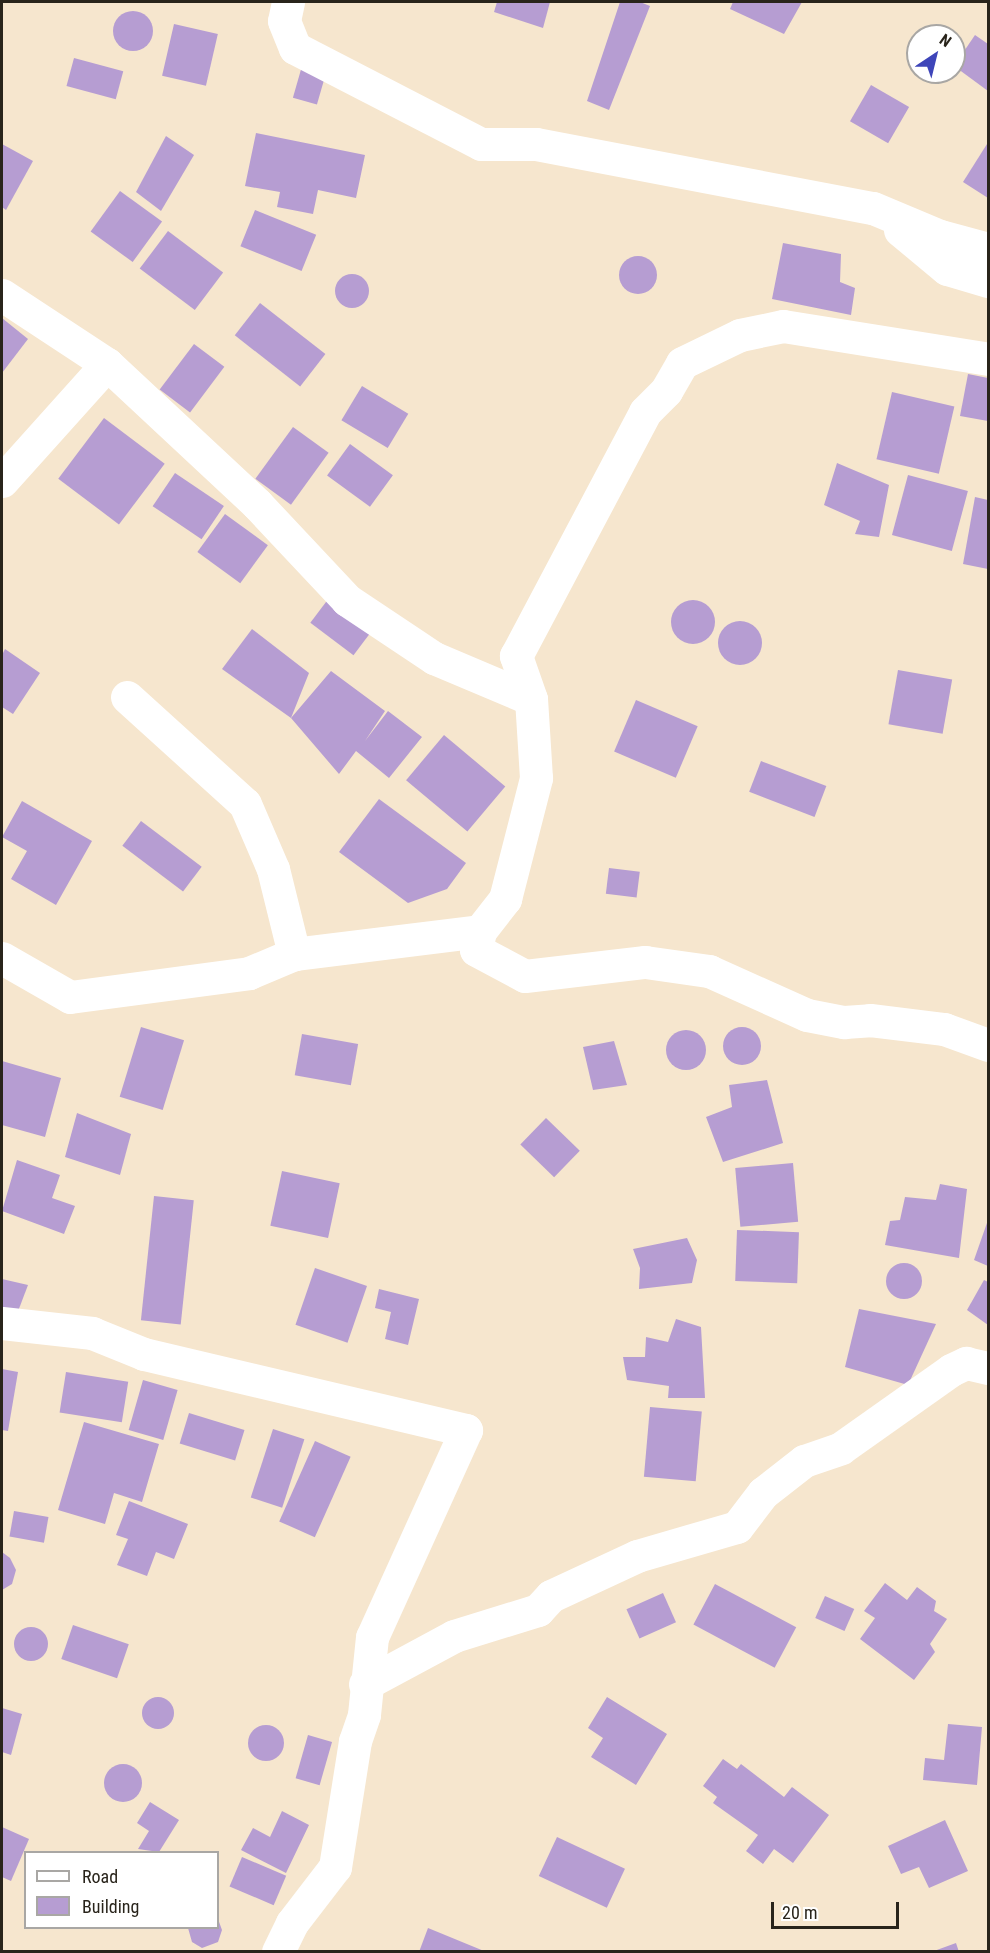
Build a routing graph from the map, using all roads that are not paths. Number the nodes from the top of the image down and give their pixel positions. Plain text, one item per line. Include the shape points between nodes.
1 (288, 2) edge
2 (873, 208) junction
3 (988, 249) edge
4 (988, 281) edge
5 (2, 295) edge
6 (988, 359) edge
7 (107, 364) junction
8 (2, 481) edge
9 (127, 697) dead end
10 (531, 699) junction
11 (480, 931) junction
12 (294, 954) junction
13 (2, 958) edge
14 (988, 1045) edge
15 (2, 1323) edge
16 (988, 1368) edge
17 (365, 1684) junction
18 (278, 1952) edge

1 - 2 street via 285,21 295,48 481,144 536,144
2 - 3 street via 940,236
2 - 4 street via 947,269
5 - 7 street
6 - 10 street via 783,326 740,335 682,363 666,391 645,412 516,656
7 - 8 street
7 - 10 street via 257,504 347,600 434,658
9 - 12 street via 245,804 273,869
10 - 11 street via 536,778 505,899
11 - 12 street
11 - 14 street via 476,950 525,976 645,962 709,971 807,1015 844,1022 870,1020 944,1029
12 - 13 street via 249,973 69,997
15 - 17 street via 92,1333 144,1354 466,1430 372,1637
16 - 17 street via 966,1363 951,1370 841,1448 804,1461 763,1493 736,1527 637,1556 551,1596 538,1610 454,1636
17 - 18 street via 364,1715 355,1741 336,1867 292,1923

